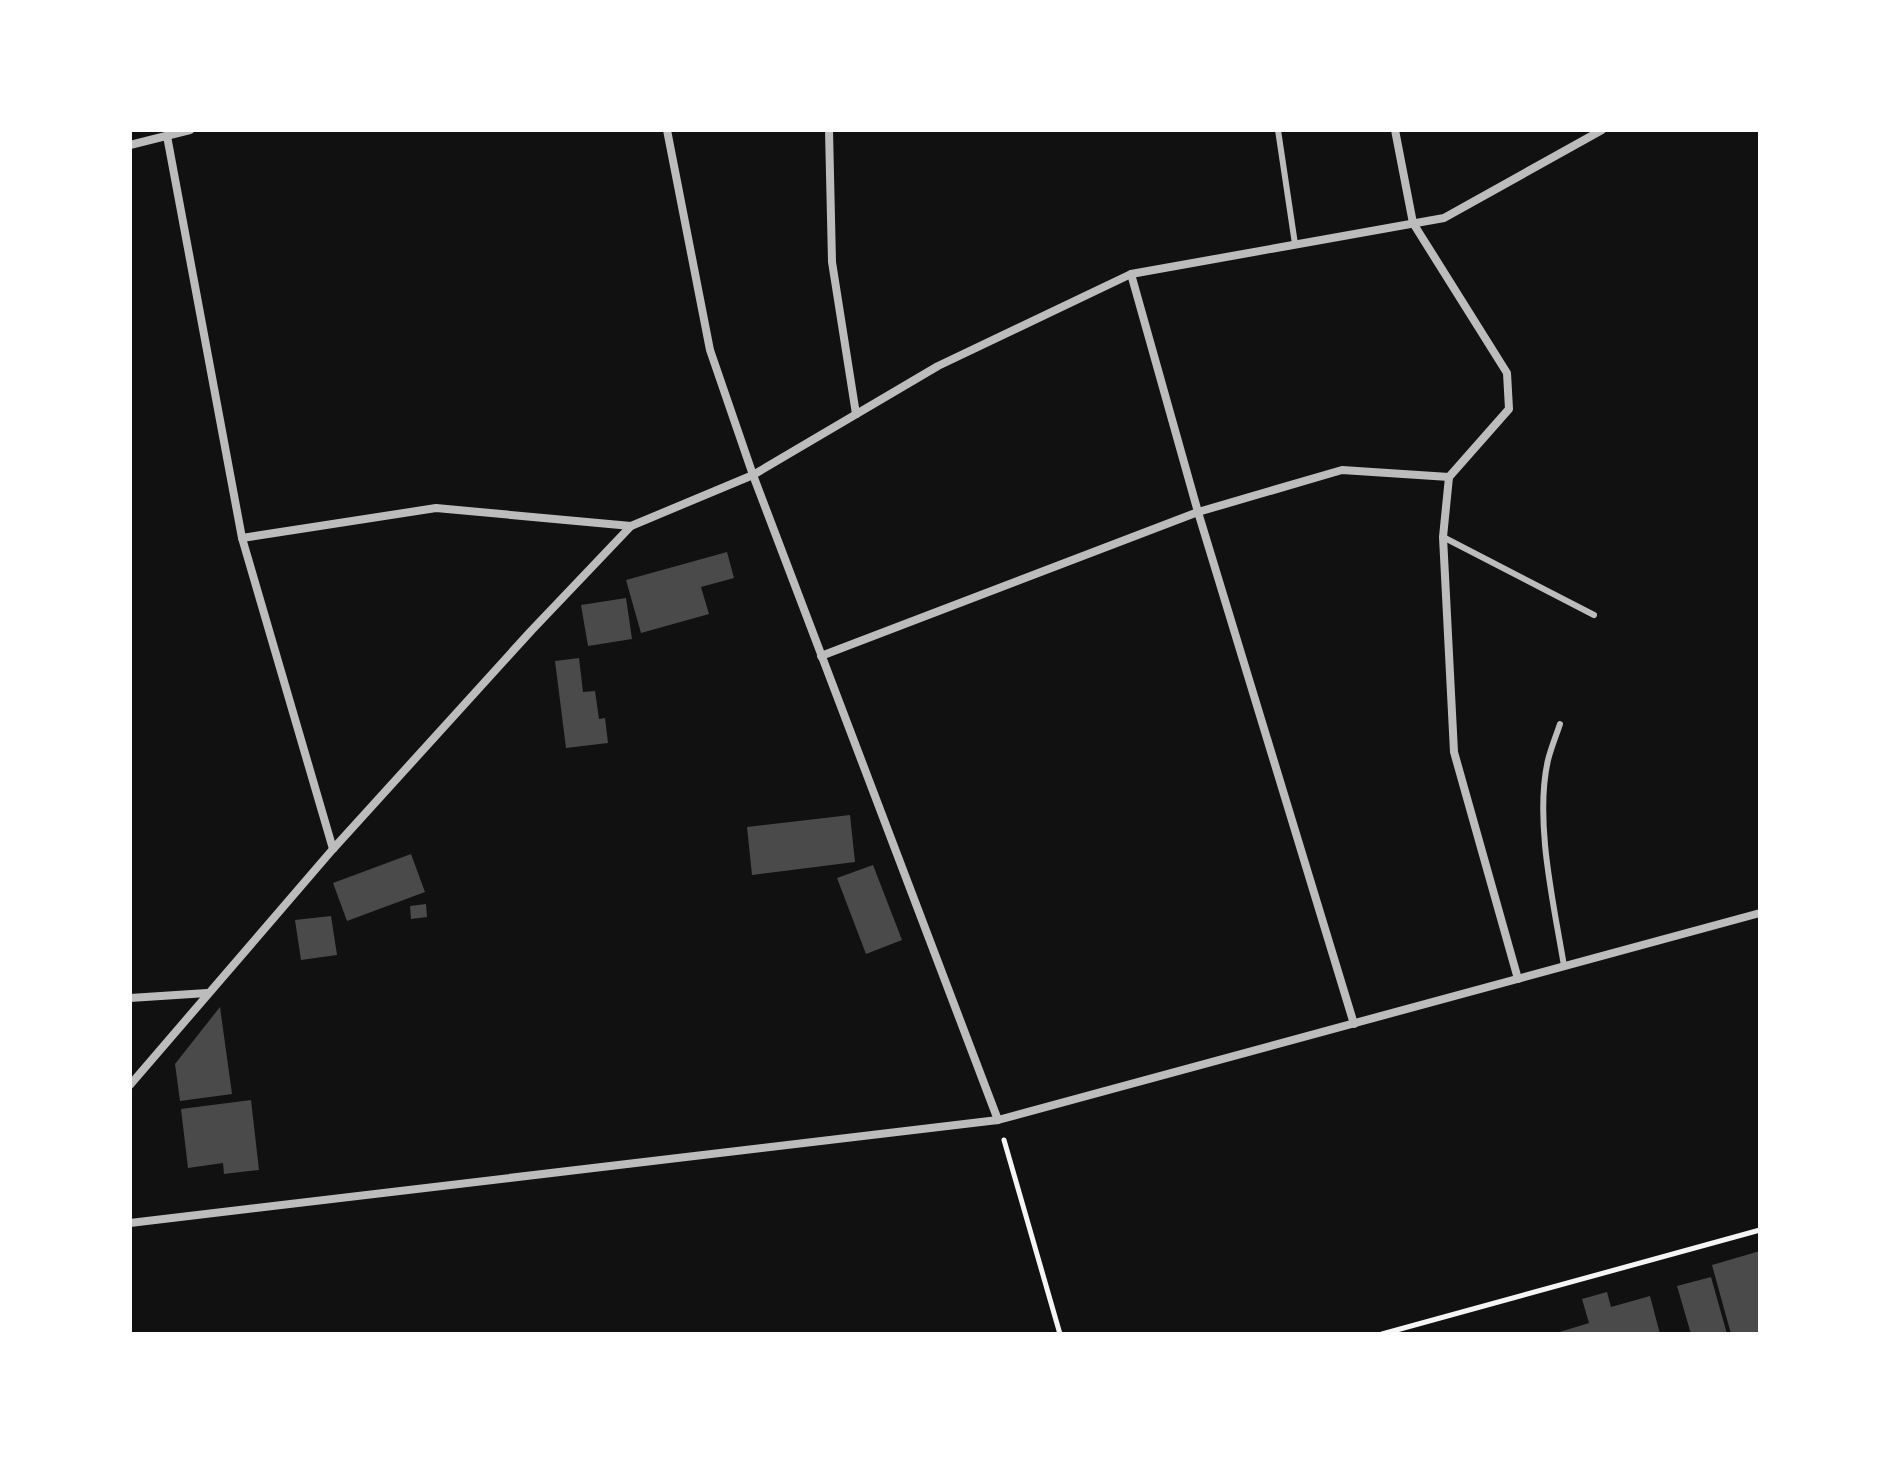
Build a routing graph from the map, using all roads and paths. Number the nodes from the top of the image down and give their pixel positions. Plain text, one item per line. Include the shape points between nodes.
1 (190, 130) edge
2 (667, 130) edge
3 (829, 130) edge
4 (1278, 130) edge
5 (1395, 130) edge
6 (1602, 130) edge
7 (167, 136) junction
8 (130, 145) edge
9 (1413, 223) junction
10 (1295, 244) junction
11 (1131, 274) junction
12 (856, 414) junction
13 (753, 475) junction
14 (1449, 477) junction
15 (1198, 512) junction
16 (631, 526) junction
17 (1443, 537) junction
18 (242, 538) junction
19 (1594, 615) dead end
20 (821, 656) junction
21 (1560, 724) dead end
22 (333, 849) junction
23 (1760, 913) edge
24 (1564, 966) junction
25 (1518, 979) junction
26 (207, 993) junction
27 (130, 998) edge
28 (1354, 1024) junction
29 (130, 1085) edge
30 (998, 1120) junction
31 (130, 1223) edge
32 (1760, 1230) edge
33 (1060, 1334) edge
34 (1382, 1334) edge

1 - 7 street
2 - 13 street via 710,350
3 - 12 street via 832,262
4 - 10 lane
5 - 9 street
6 - 9 street via 1444,218
7 - 8 street
7 - 18 street
9 - 10 street
9 - 14 street via 1507,373 1509,409
10 - 11 street
11 - 12 street via 938,366
11 - 15 street
12 - 13 street
13 - 16 street
13 - 20 street
14 - 15 street via 1342,470
14 - 17 street
15 - 20 street
15 - 28 street
16 - 18 street via 436,508
16 - 22 street
17 - 19 lane
17 - 25 street via 1454,752
18 - 22 street
20 - 30 street
21 - 24 lane via 1548,761 1545,802 1547,865
22 - 26 street
23 - 24 street
24 - 25 street
25 - 28 street
26 - 27 street
26 - 29 street
28 - 30 street
30 - 31 street
30 - 33 path
32 - 34 path

